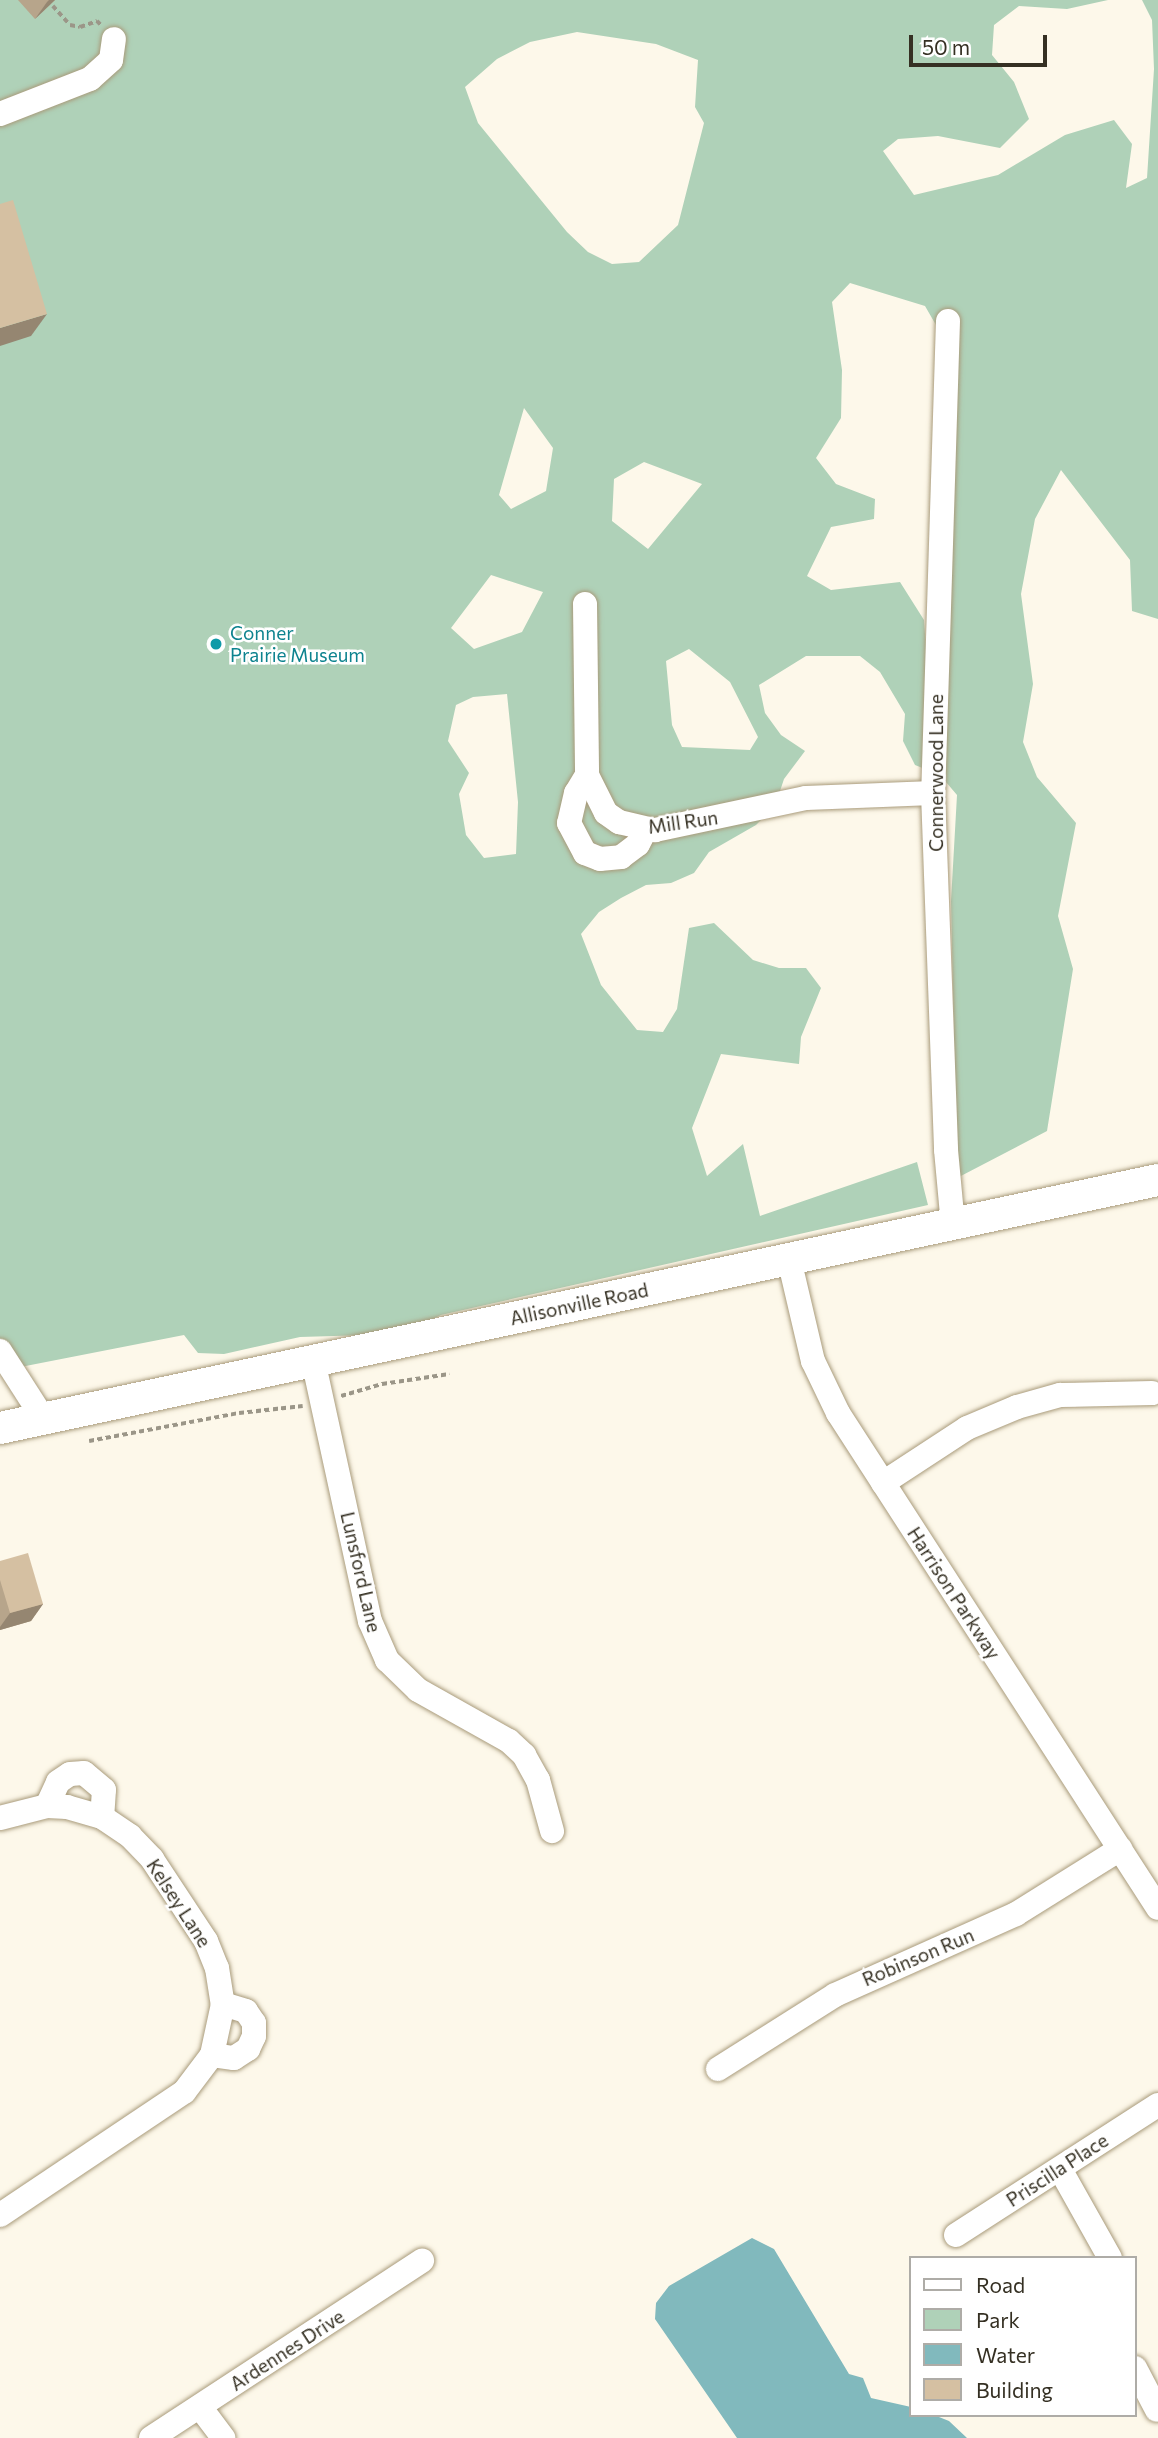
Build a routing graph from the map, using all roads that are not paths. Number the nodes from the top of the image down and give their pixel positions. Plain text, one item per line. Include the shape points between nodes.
1 (114, 39) road end
2 (0, 114) edge
3 (948, 321) dead end
4 (585, 604) dead end
5 (587, 775) junction
6 (933, 793) junction
7 (646, 829) junction
8 (1158, 1180) edge
9 (953, 1225) junction
10 (789, 1259) junction
11 (0, 1351) edge
12 (313, 1360) junction
13 (1152, 1393) dead end
14 (43, 1418) junction
15 (0, 1427) edge
16 (883, 1483) junction
17 (47, 1806) junction
18 (102, 1817) junction
19 (0, 1818) edge
20 (552, 1832) dead end
21 (1119, 1849) junction
22 (1158, 1908) edge
23 (223, 2004) junction
24 (212, 2055) junction
25 (719, 2070) dead end
26 (1158, 2105) edge
27 (1060, 2169) junction
28 (0, 2215) edge
29 (956, 2235) dead end
30 (1109, 2256) edge
31 (422, 2262) dead end
32 (1137, 2372) edge
33 (200, 2407) junction
34 (1157, 2410) edge
35 (151, 2438) edge
36 (223, 2438) edge

1 - 2 street via 111,60 96,76
3 - 6 street, Connerwood Lane
4 - 5 street, Mill Run
5 - 7 street, Mill Run via 606,813 619,822
5 - 7 street via 576,793 569,823 585,853 600,859 621,858 638,844
6 - 7 street, Mill Run via 806,798 685,826
6 - 9 street, Connerwood Lane via 946,1150
8 - 9 main road, Allisonville Road
9 - 10 main road, Allisonville Road
10 - 12 main road, Allisonville Road
10 - 16 street, Harrison Parkway via 820,1379
11 - 14 street
12 - 14 main road, Allisonville Road
12 - 20 street, Lunsford Lane via 370,1621 387,1660 418,1690 509,1741 524,1755 538,1780
13 - 16 street via 1072,1394 1017,1407 967,1429
14 - 15 main road, Allisonville Road
16 - 21 street, Harrison Parkway
17 - 18 street, Kelsey Lane
17 - 18 street via 58,1782 70,1774 84,1773 104,1790
17 - 19 street, Kelsey Lane
18 - 23 street, Kelsey Lane via 142,1847 194,1922 214,1959
21 - 22 street, Harrison Parkway
21 - 25 street, Robinson Run via 1016,1914 835,1995
23 - 24 street, Kelsey Lane
23 - 24 street via 246,2011 254,2023 254,2036 248,2049 234,2058
24 - 28 street, Kelsey Lane via 172,2103
26 - 27 street, Priscilla Place
27 - 29 street, Priscilla Place
27 - 30 street
31 - 33 street, Ardennes Drive
32 - 34 street
33 - 35 street, Ardennes Drive
33 - 36 street

